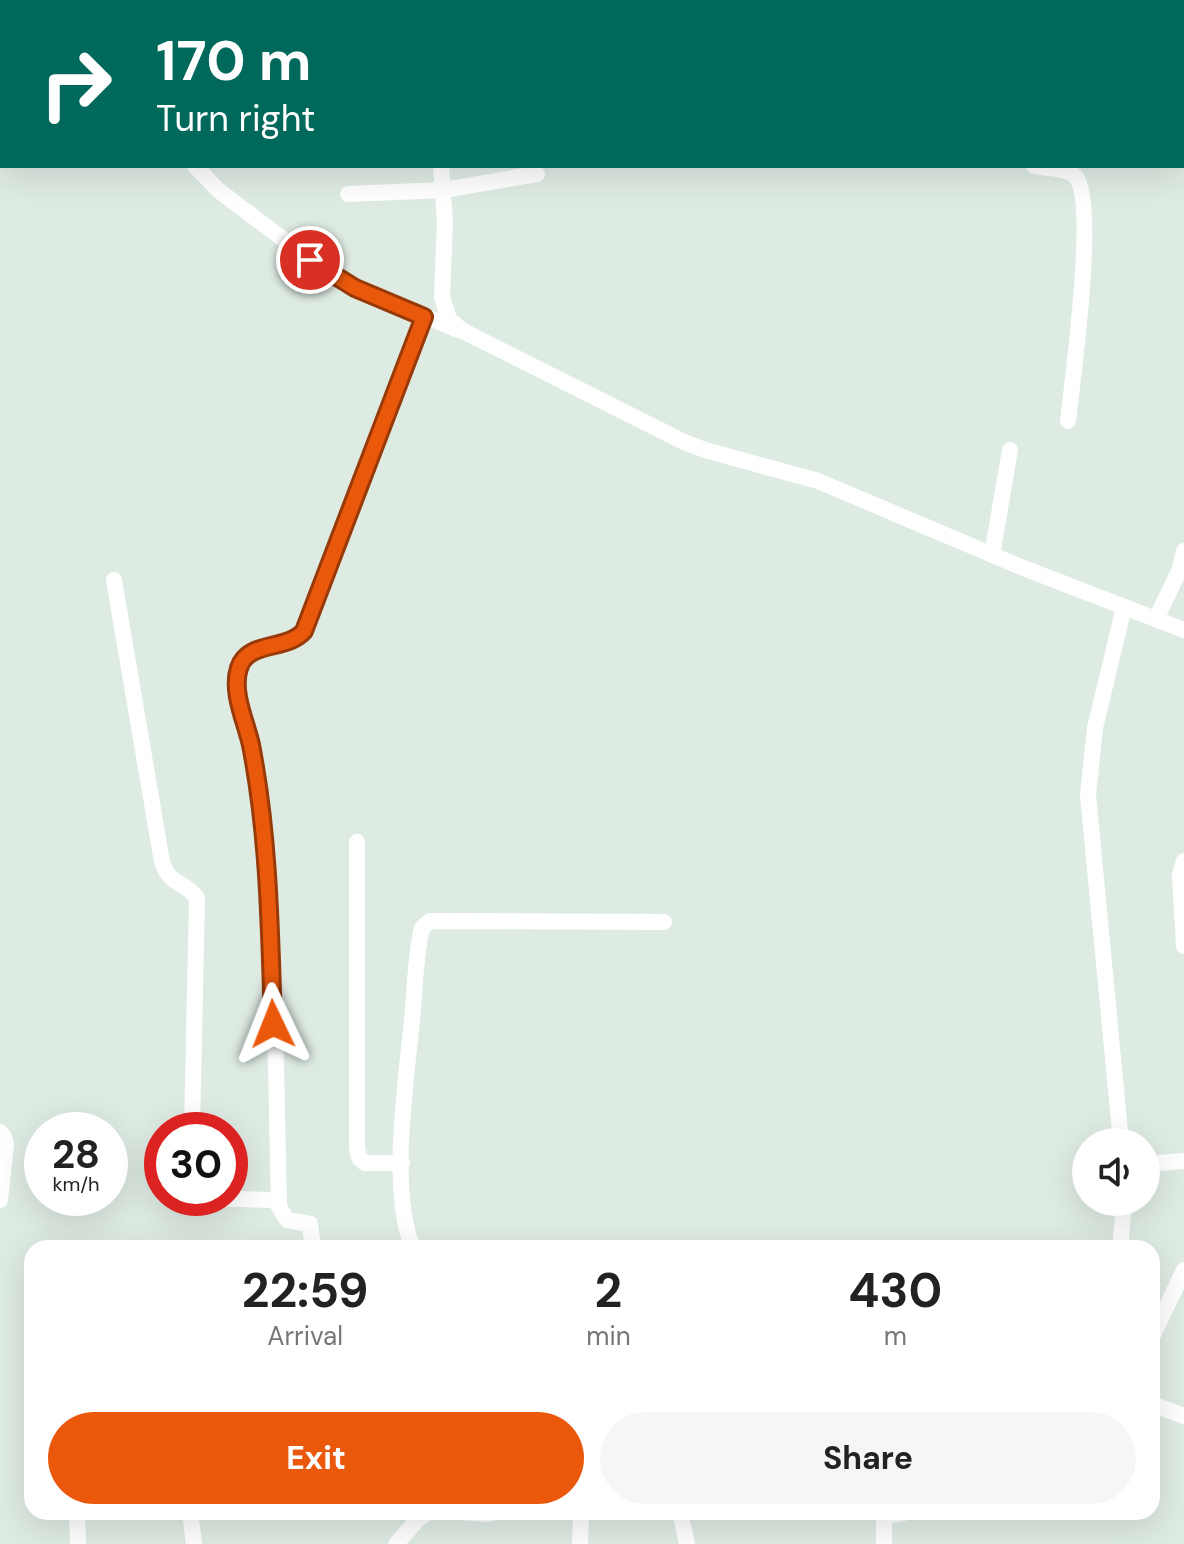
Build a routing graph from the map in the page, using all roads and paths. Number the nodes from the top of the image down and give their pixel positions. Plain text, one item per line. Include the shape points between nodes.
1 (197, 168) edge
2 (441, 168) edge
3 (1045, 168) edge
4 (537, 174) dead end
5 (444, 190) junction
6 (348, 194) dead end
7 (424, 317) junction
8 (463, 331) junction
9 (1068, 421) dead end
10 (1010, 450) dead end
11 (1184, 551) edge
12 (992, 555) junction
13 (114, 580) dead end
14 (1124, 607) junction
15 (1156, 619) junction
16 (1184, 630) edge
17 (357, 842) dead end
18 (1184, 861) edge
19 (664, 922) dead end
20 (1184, 946) edge
21 (192, 1112) edge
22 (1120, 1128) edge
23 (0, 1132) edge
24 (1184, 1161) edge
25 (402, 1163) junction
26 (1160, 1163) edge
27 (248, 1199) edge
28 (0, 1200) edge
29 (279, 1203) junction
30 (1123, 1216) edge
31 (312, 1240) edge
32 (410, 1240) edge
33 (1121, 1240) edge
34 (1184, 1270) edge
35 (1160, 1320) edge
36 (1160, 1407) edge
37 (1184, 1416) edge
38 (77, 1520) edge
39 (191, 1520) edge
40 (417, 1520) edge
41 (581, 1520) edge
42 (682, 1520) edge
43 (885, 1520) edge
44 (78, 1544) edge
45 (194, 1544) edge
46 (396, 1544) edge
47 (580, 1544) edge
48 (687, 1544) edge
49 (884, 1544) edge

1 - 7 street via 324,270
2 - 5 street
3 - 9 street via 1072,173 1079,180 1083,205 1083,270
4 - 5 street
5 - 6 street
5 - 8 street via 442,297 449,319
7 - 8 street
7 - 29 street via 304,631 298,639 246,656 239,667 238,693 258,781 268,874
8 - 12 street via 684,442 818,481
10 - 12 street
11 - 15 street
12 - 14 street
13 - 21 street via 162,862 171,879 197,898
14 - 15 street
14 - 22 street via 1095,728 1088,795
15 - 16 street
17 - 25 street via 357,1148 365,1163
18 - 20 street
19 - 25 street via 430,921 422,928
23 - 28 street via 6,1145
24 - 26 street
25 - 32 street via 402,1205
27 - 29 street
29 - 31 street via 287,1220 310,1224
30 - 33 street
34 - 35 street
36 - 37 street
38 - 44 street
39 - 45 street
40 - 46 street
41 - 47 street
42 - 48 street
43 - 49 street

